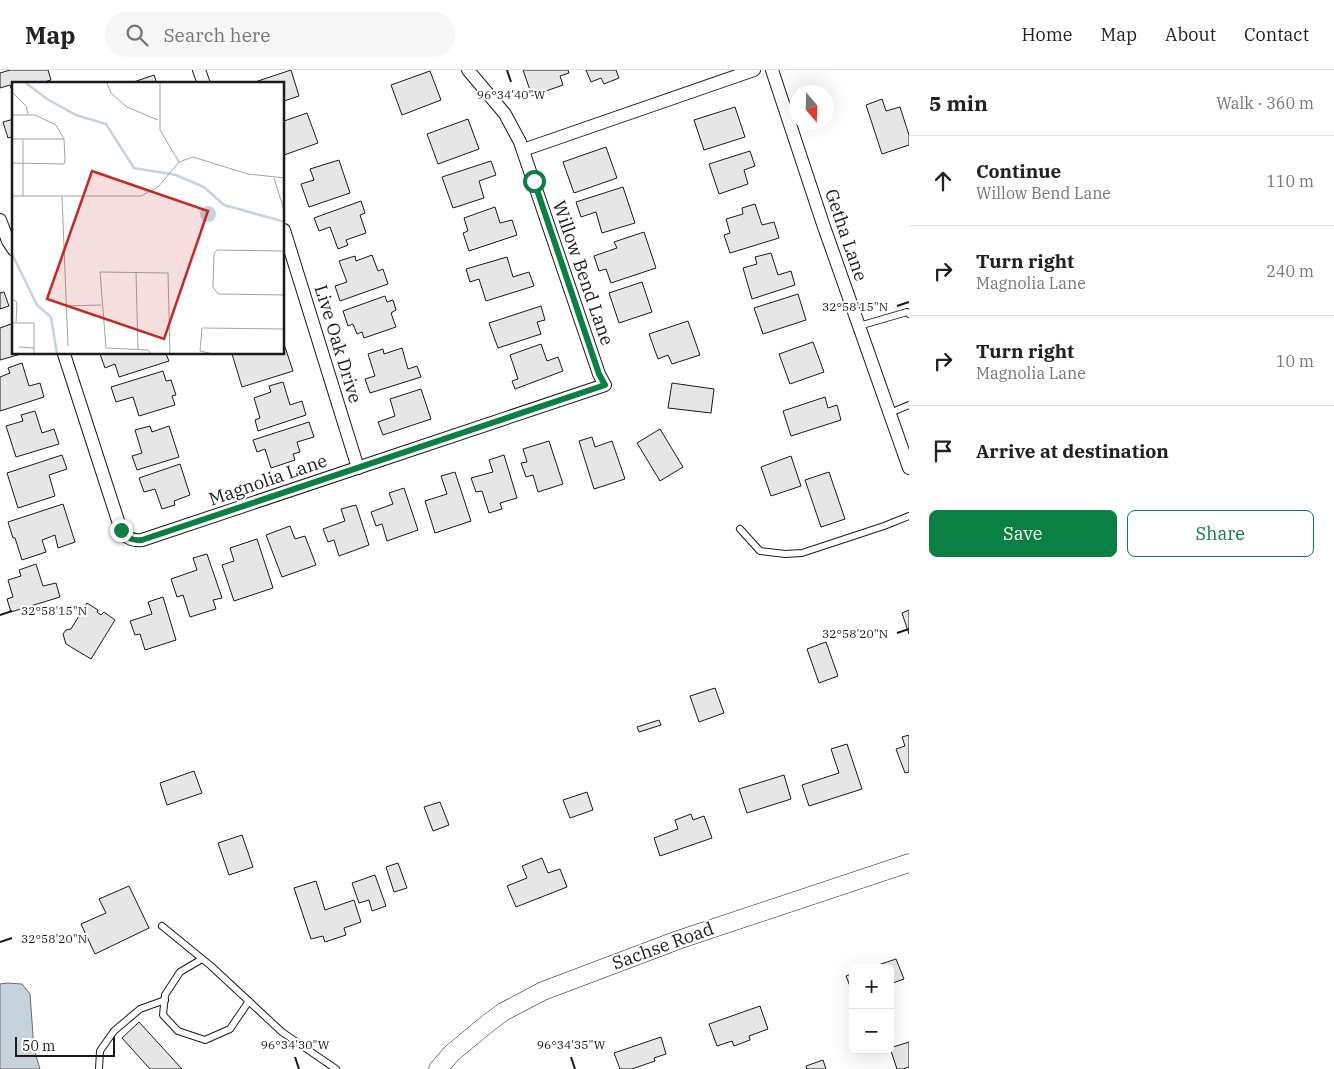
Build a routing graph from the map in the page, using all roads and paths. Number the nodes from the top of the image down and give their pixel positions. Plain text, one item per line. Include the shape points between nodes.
1 (199, 70) edge
2 (468, 70) edge
3 (754, 70) edge
4 (772, 70) edge
5 (203, 82) edge
6 (523, 150) junction
7 (0, 220) edge
8 (285, 233) edge
9 (12, 247) edge
10 (909, 314) edge
11 (859, 326) junction
12 (64, 355) edge
13 (605, 385) joint
14 (909, 405) edge
15 (890, 413) junction
16 (358, 468) junction
17 (909, 468) edge
18 (909, 516) edge
19 (740, 529) dead end
20 (909, 863) edge
21 (162, 926) dead end
22 (202, 959) junction
23 (165, 1000) junction
24 (248, 1001) junction
25 (99, 1069) edge
26 (336, 1069) edge
27 (438, 1069) edge

1 - 5 street
2 - 6 street, Willow Bend Lane via 505,114
3 - 6 street
4 - 11 street, Getha Lane
6 - 13 street, Willow Bend Lane
7 - 9 street
8 - 16 street, Live Oak Drive
10 - 11 lane
11 - 15 street, Getha Lane
12 - 16 street, Magnolia Lane via 121,530 130,538 142,540
13 - 16 street, Magnolia Lane
14 - 15 lane
15 - 17 street, Getha Lane
18 - 19 lane via 802,553 760,551
20 - 27 main road, Sachse Road via 684,938 543,990 487,1024
21 - 22 lane
22 - 23 lane via 180,972
22 - 24 lane
23 - 24 lane via 163,1015 178,1031 205,1040 230,1029
23 - 25 lane via 140,1009 114,1031 100,1050
24 - 26 lane via 282,1032

